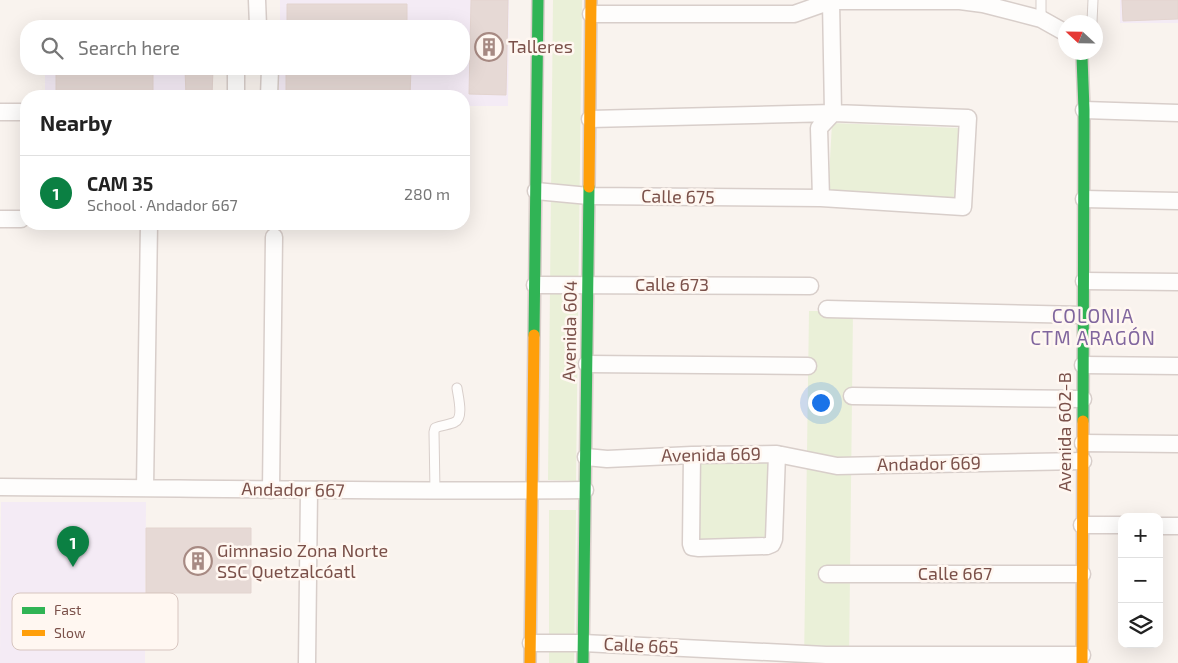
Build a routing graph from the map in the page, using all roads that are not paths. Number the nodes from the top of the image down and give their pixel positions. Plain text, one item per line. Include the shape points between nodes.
1 (258, 0) edge
2 (538, 0) edge
3 (1041, 0) edge
4 (1093, 0) edge
5 (831, 1) edge
6 (960, 1) edge
7 (591, 7) edge
8 (794, 7) edge
9 (1092, 15) edge
10 (1041, 19) junction
11 (258, 20) edge
12 (1058, 29) edge
13 (1082, 60) edge
14 (236, 75) edge
15 (270, 75) edge
16 (236, 90) edge
17 (269, 90) edge
18 (1084, 110) junction
19 (0, 112) edge
20 (20, 112) edge
21 (833, 113) junction
22 (1178, 113) edge
23 (590, 119) junction
24 (536, 191) junction
25 (589, 196) junction
26 (821, 198) junction
27 (1084, 199) junction
28 (1178, 201) edge
29 (0, 219) edge
30 (20, 219) edge
31 (149, 230) edge
32 (274, 236) dead end
33 (1084, 281) junction
34 (1178, 282) edge
35 (535, 285) junction
36 (588, 285) junction
37 (810, 286) dead end
38 (827, 309) dead end
39 (1083, 316) junction
40 (587, 364) junction
41 (1083, 365) junction
42 (808, 366) dead end
43 (1178, 366) edge
44 (457, 388) dead end
45 (852, 396) dead end
46 (1083, 399) junction
47 (1083, 444) junction
48 (1178, 444) edge
49 (777, 454) junction
50 (692, 455) junction
51 (586, 458) junction
52 (1083, 461) junction
53 (0, 487) edge
54 (145, 488) junction
55 (271, 490) junction
56 (585, 490) junction
57 (309, 491) junction
58 (435, 491) junction
59 (532, 491) junction
60 (1082, 525) junction
61 (1118, 526) edge
62 (1163, 526) edge
63 (1178, 526) edge
64 (827, 574) dead end
65 (1082, 574) junction
66 (531, 643) junction
67 (583, 643) junction
68 (1082, 659) edge
69 (308, 663) edge
70 (530, 663) edge
71 (583, 663) edge

1 - 11 street
2 - 24 street, Avenida 604
3 - 10 lane
4 - 9 lane
5 - 6 street
5 - 8 street
5 - 21 street
6 - 10 street
7 - 8 street
7 - 23 street, Avenida 604
10 - 12 street
13 - 18 street, Avenida 602-B
14 - 16 street
15 - 17 street
18 - 22 street
18 - 27 street, Avenida 602-B
19 - 20 street
21 - 23 street
21 - 26 street via 819,128
21 - 26 street, Calle 675 via 968,118 964,207
23 - 25 street, Avenida 604
24 - 25 street, Calle 675
24 - 35 street, Avenida 604
25 - 26 street, Calle 675
25 - 36 street, Avenida 604
27 - 28 street
27 - 33 street, Avenida 602-B
29 - 30 street
31 - 54 street
32 - 55 street
33 - 34 street
33 - 39 street, Avenida 602-B
35 - 36 street, Calle 673
35 - 59 street, Avenida 604
36 - 37 street, Calle 673
36 - 40 street, Avenida 604
38 - 39 street
39 - 41 street, Avenida 602-B
40 - 42 street
40 - 51 street, Avenida 604
41 - 43 street
41 - 46 street, Avenida 602-B
44 - 58 lane via 458,420 435,428 434,432
45 - 46 street
46 - 47 street, Avenida 602-B
47 - 48 street
47 - 52 street, Avenida 602-B
49 - 50 street, Avenida 669
49 - 50 street, Avenida 669 via 772,544 699,548 691,544
49 - 52 street, Andador 669 via 837,466
50 - 51 street, Avenida 669
51 - 56 street, Avenida 604
52 - 60 street, Avenida 602-B
53 - 54 street, Andador 667
54 - 55 street, Andador 667
55 - 57 street, Andador 667
56 - 59 street, Andador 667
56 - 67 street, Avenida 604
57 - 58 street, Andador 667
57 - 69 street
58 - 59 street, Andador 667
59 - 66 street, Avenida 604
60 - 61 street
60 - 65 street, Avenida 602-B
62 - 63 street
64 - 65 street, Calle 667
65 - 68 street, Avenida 602-B
66 - 67 street, Calle 665
66 - 70 street, Avenida 604
67 - 68 street, Calle 665 via 826,655
67 - 71 street, Avenida 604

